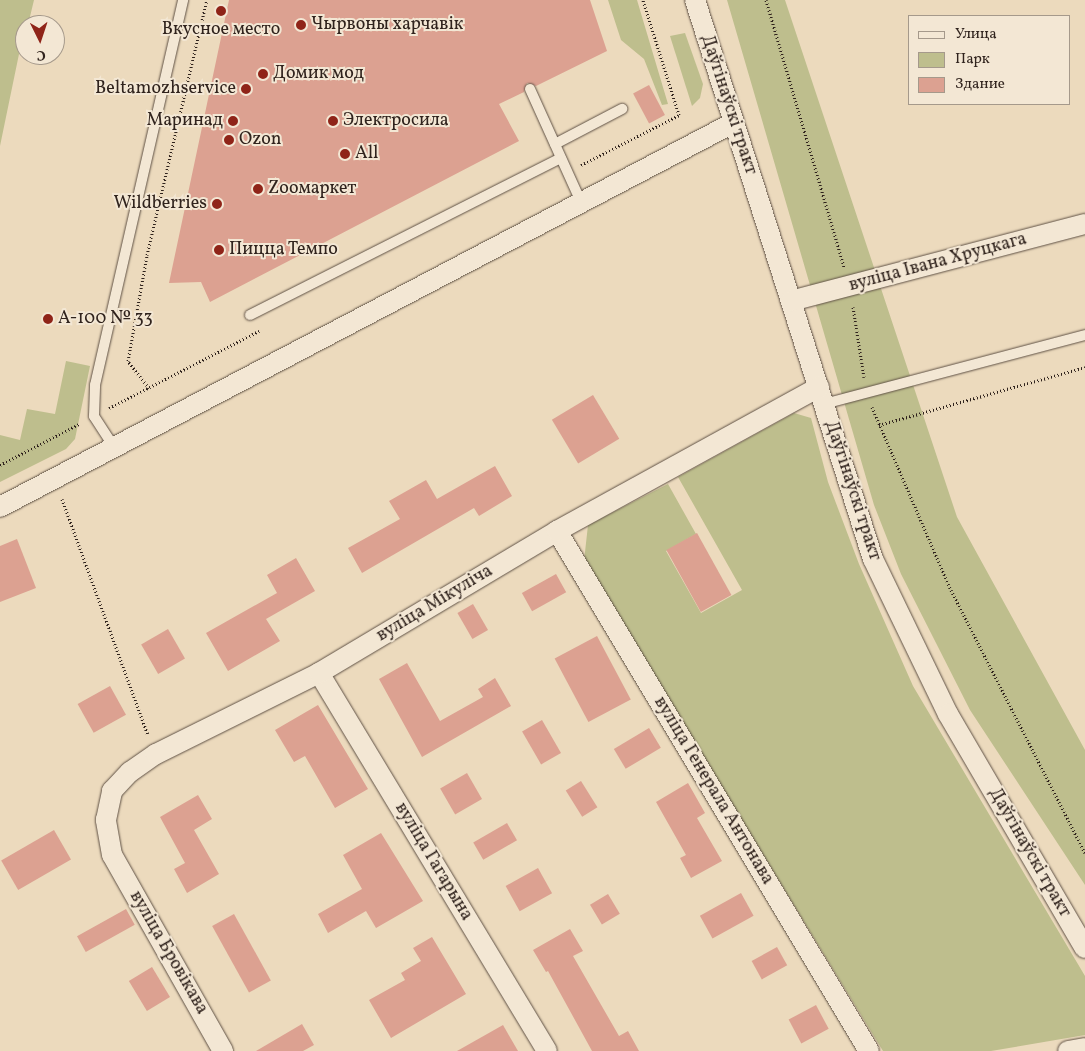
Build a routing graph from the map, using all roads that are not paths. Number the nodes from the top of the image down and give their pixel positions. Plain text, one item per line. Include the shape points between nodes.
1 (183, 0) edge
2 (695, 0) edge
3 (530, 89) dead end
4 (622, 109) dead end
5 (733, 122) junction
6 (555, 144) junction
7 (561, 158) junction
8 (581, 202) junction
9 (1085, 224) edge
10 (791, 301) junction
11 (250, 315) dead end
12 (1085, 335) edge
13 (822, 395) junction
14 (114, 447) junction
15 (0, 507) edge
16 (557, 531) junction
17 (319, 673) junction
18 (112, 855) joint
19 (1085, 948) edge
20 (1085, 1048) edge
21 (224, 1051) edge
22 (547, 1051) edge
23 (869, 1051) edge
24 (1068, 1051) edge

1 - 14 lane via 95,384 94,416
2 - 5 street, Даўгінаўскі тракт
3 - 6 lane
4 - 6 lane
5 - 8 street
5 - 10 street, Даўгінаўскі тракт
6 - 7 lane
7 - 8 lane
7 - 11 lane
8 - 14 street
9 - 10 street, вуліца Івана Хруцкага
10 - 13 street, Даўгінаўскі тракт
12 - 13 lane via 867,395
13 - 16 street, вуліца Мікуліча
13 - 19 street, Даўгінаўскі тракт via 873,559 925,671
14 - 15 street
16 - 17 street, вуліца Мікуліча
16 - 23 street, вуліца Генерала Антонава
17 - 18 street, вуліца Мікуліча via 156,754 130,772 112,791 106,820
17 - 22 street, вуліца Гагарына
18 - 21 street, вуліца Бровікава
20 - 24 street

